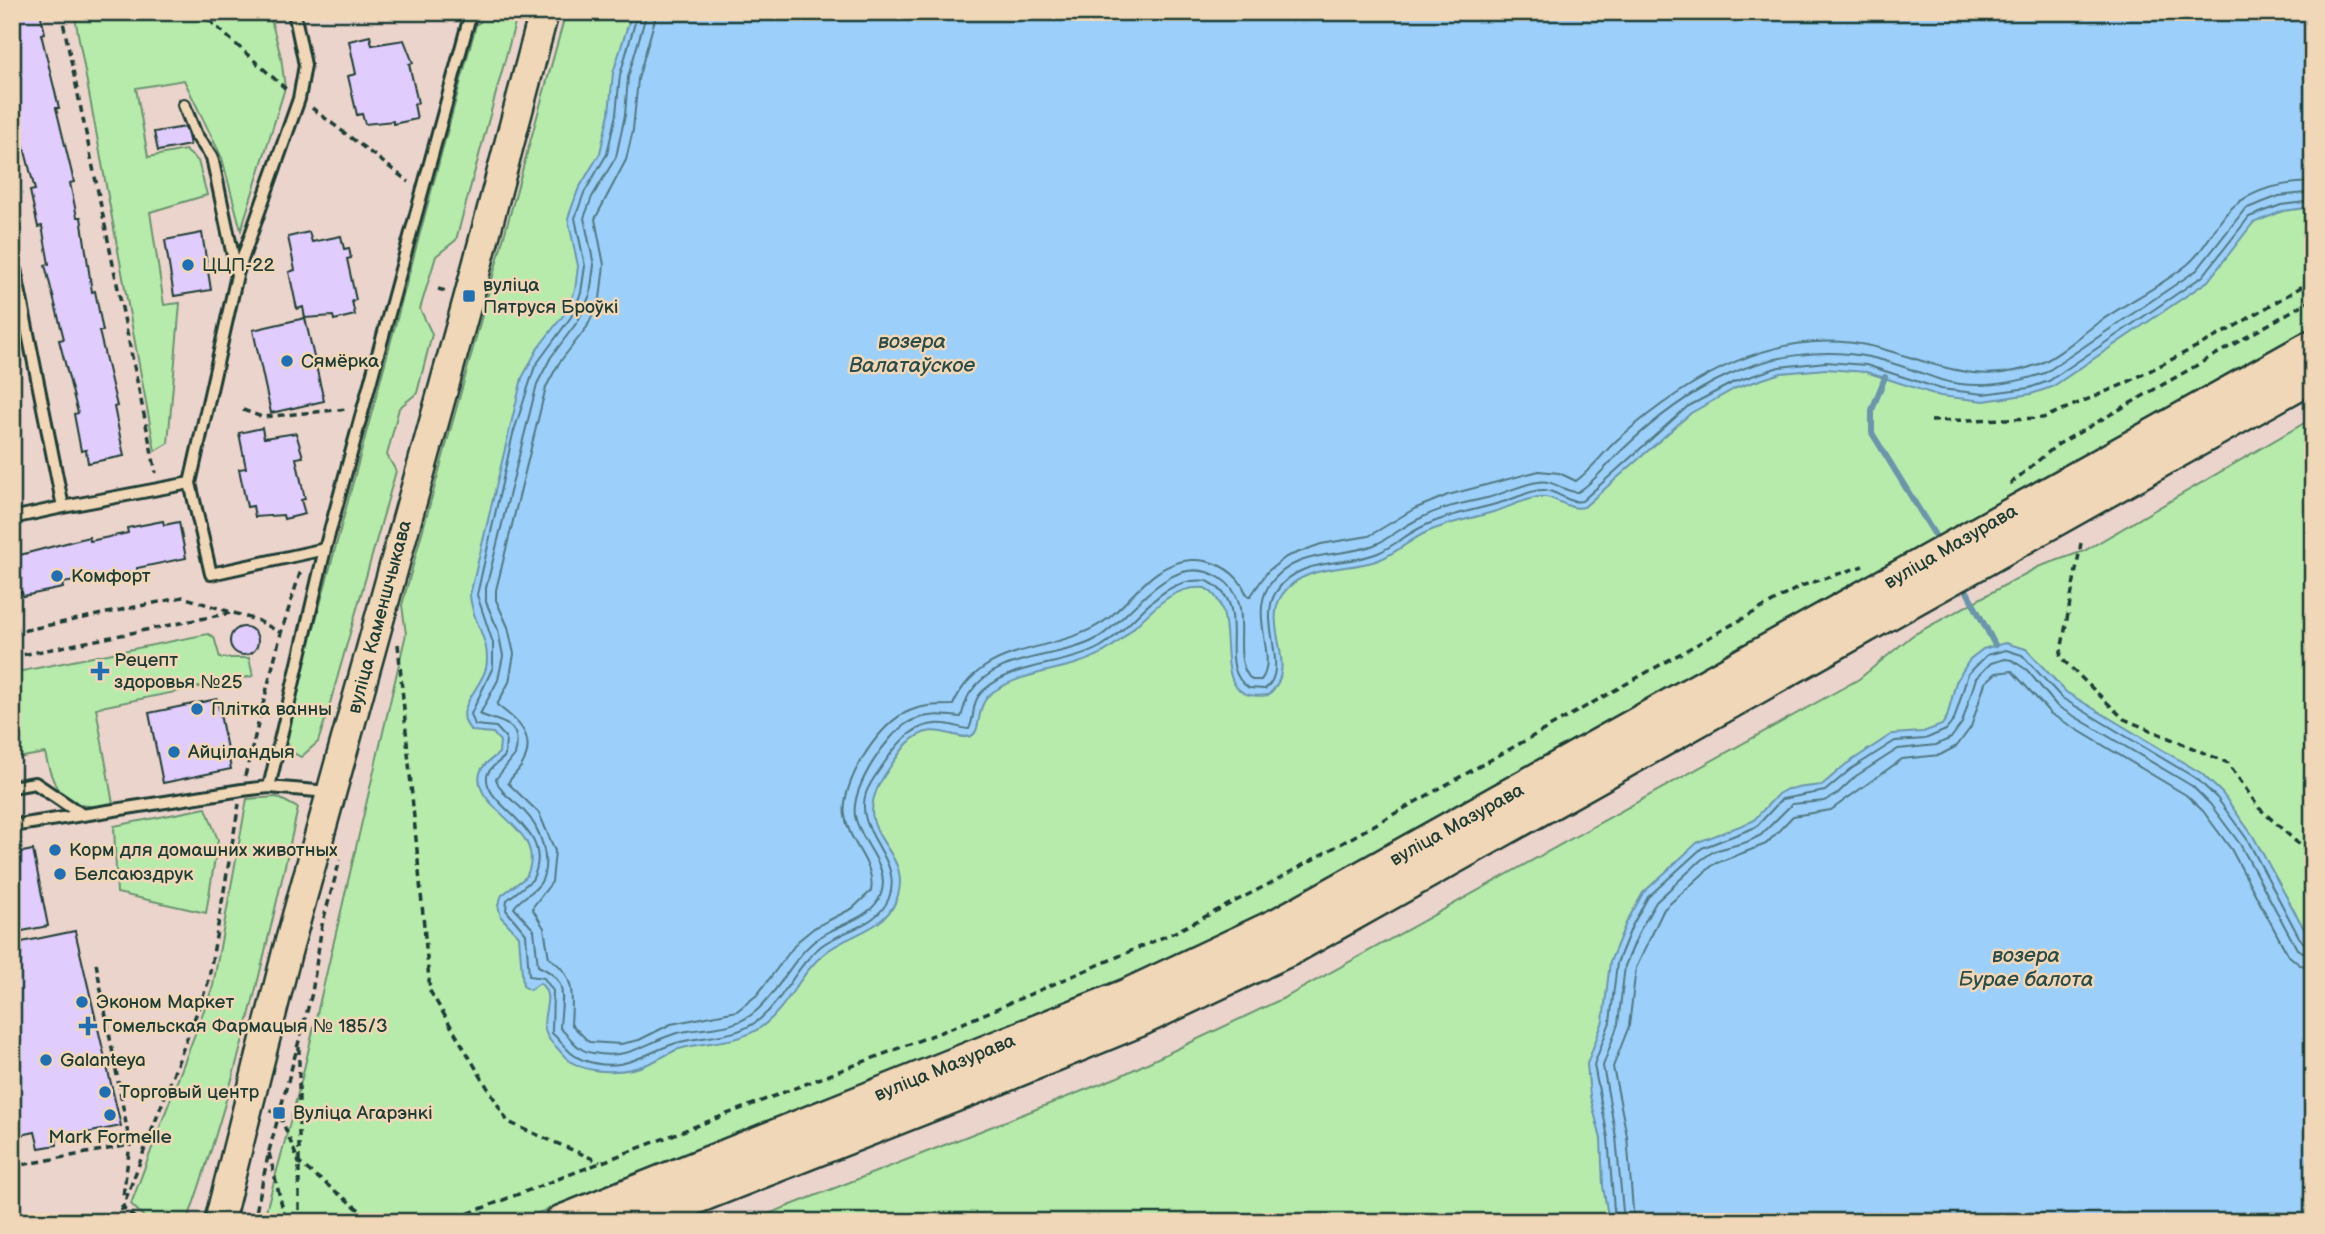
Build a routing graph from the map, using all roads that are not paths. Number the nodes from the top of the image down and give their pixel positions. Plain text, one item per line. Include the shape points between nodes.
1 (294, 12) edge
2 (471, 12) edge
3 (544, 12) edge
4 (184, 105) dead end
5 (12, 254) edge
6 (237, 275) junction
7 (2313, 346) edge
8 (2313, 375) edge
9 (190, 483) junction
10 (63, 507) junction
11 (2013, 513) junction
12 (12, 518) edge
13 (325, 549) junction
14 (1886, 585) junction
15 (12, 787) edge
16 (269, 787) junction
17 (332, 792) junction
18 (81, 814) junction
19 (12, 826) edge
20 (219, 1222) edge
21 (561, 1222) edge
22 (632, 1222) edge

1 - 6 lane via 305,65 299,99
2 - 13 lane
3 - 17 street, вуліца Каменшчыкава
4 - 6 lane via 196,135 212,157
5 - 10 lane
6 - 9 lane
7 - 11 main road, вуліца Мазурава
8 - 11 main road, вуліца Мазурава
9 - 10 lane
9 - 13 lane via 211,574
10 - 12 lane
11 - 14 main road, вуліца Мазурава
13 - 16 lane
14 - 21 main road, вуліца Мазурава via 1279,924 1128,995
14 - 22 main road, вуліца Мазурава via 1290,949 1137,1021
15 - 18 lane via 35,783
16 - 17 lane
16 - 18 lane
17 - 20 street, вуліца Каменшчыкава
18 - 19 lane

